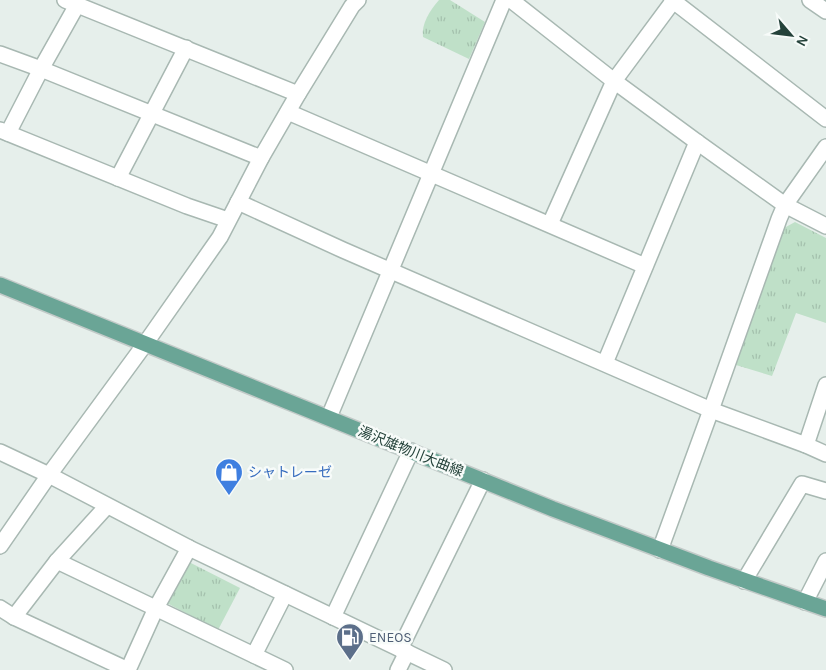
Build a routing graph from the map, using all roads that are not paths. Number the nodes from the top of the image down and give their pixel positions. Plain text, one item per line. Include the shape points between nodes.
1 (358, 0) edge
2 (504, 0) edge
3 (512, 0) edge
4 (673, 0) edge
5 (810, 0) edge
6 (71, 2) edge
7 (826, 11) edge
8 (186, 48) junction
9 (0, 54) edge
10 (41, 69) junction
11 (614, 81) junction
12 (298, 94) junction
13 (288, 112) junction
14 (151, 114) junction
15 (826, 119) edge
16 (4, 132) edge
17 (697, 142) junction
18 (826, 147) edge
19 (261, 158) junction
20 (432, 173) junction
21 (118, 178) junction
22 (238, 202) junction
23 (785, 205) junction
24 (228, 220) junction
25 (550, 224) junction
26 (826, 226) edge
27 (645, 266) junction
28 (390, 270) junction
29 (0, 285) edge
30 (145, 344) junction
31 (605, 363) junction
32 (826, 385) edge
33 (711, 410) junction
34 (329, 417) junction
35 (806, 444) junction
36 (411, 451) junction
37 (0, 452) edge
38 (826, 454) edge
39 (50, 475) junction
40 (483, 480) junction
41 (826, 491) edge
42 (106, 506) junction
43 (0, 546) edge
44 (189, 548) junction
45 (660, 550) junction
46 (57, 561) junction
47 (826, 561) edge
48 (744, 581) junction
49 (285, 594) junction
50 (805, 602) junction
51 (0, 608) edge
52 (156, 608) junction
53 (826, 609) edge
54 (14, 617) junction
55 (333, 617) junction
56 (404, 651) junction
57 (254, 655) junction
58 (128, 670) edge
59 (285, 670) edge
60 (398, 670) edge
61 (444, 670) edge

1 - 12 street
2 - 20 street
3 - 11 street
4 - 11 street
4 - 15 street
5 - 7 street
6 - 8 street
6 - 10 street
8 - 12 street
8 - 14 street
9 - 10 street
10 - 14 street
10 - 16 street
11 - 17 street
11 - 25 street
12 - 13 street
13 - 19 street
13 - 20 street
14 - 19 street
14 - 21 street
16 - 21 street
17 - 23 street
17 - 27 street
18 - 23 street
19 - 22 street
20 - 25 street
20 - 28 street
21 - 24 street
22 - 24 street
22 - 28 street
23 - 26 street
23 - 33 street
24 - 30 street via 220,237
25 - 27 street
27 - 31 street
28 - 31 street
28 - 34 street
29 - 30 main road, 湯沢雄物川大曲線
30 - 34 main road, 湯沢雄物川大曲線
30 - 39 street
31 - 33 street
32 - 35 street
33 - 35 street
33 - 45 street
34 - 36 main road, 湯沢雄物川大曲線
35 - 38 street
36 - 40 main road, 湯沢雄物川大曲線
36 - 55 street
37 - 39 street
39 - 42 street
39 - 43 street
40 - 45 main road, 湯沢雄物川大曲線
40 - 56 street
41 - 48 street via 802,484
42 - 44 street
42 - 46 street
44 - 49 street
44 - 52 street
45 - 48 main road, 湯沢雄物川大曲線
46 - 52 street
46 - 54 street
47 - 50 street
48 - 50 main road, 湯沢雄物川大曲線
49 - 55 street
49 - 57 street
50 - 53 main road, 湯沢雄物川大曲線
51 - 54 street
52 - 57 street
52 - 58 street
54 - 58 street
55 - 56 street
56 - 60 street
56 - 61 street
57 - 59 street

